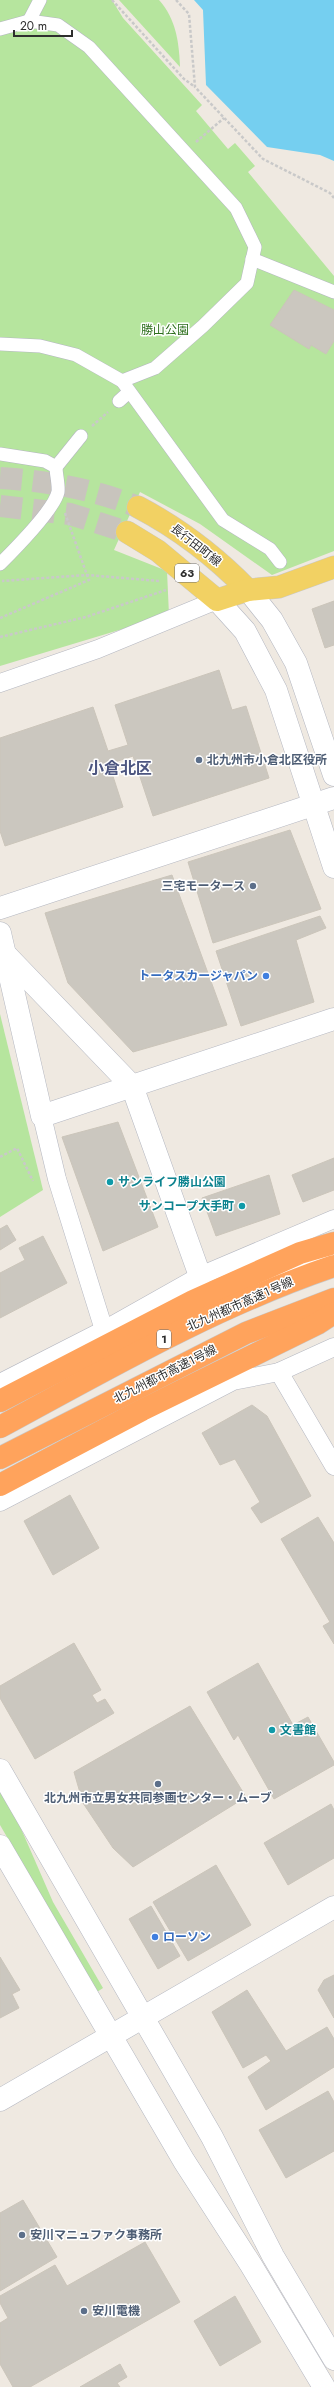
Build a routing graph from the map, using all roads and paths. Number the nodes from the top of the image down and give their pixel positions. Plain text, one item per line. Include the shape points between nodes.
1 (40, 0) edge
2 (112, 0) edge
3 (176, 0) edge
4 (29, 20) junction
5 (0, 29) edge
6 (196, 87) junction
7 (224, 118) junction
8 (197, 142) dead end
9 (334, 198) edge
10 (252, 259) junction
11 (334, 292) edge
12 (0, 344) edge
13 (122, 381) junction
14 (129, 392) junction
15 (119, 402) joint
16 (81, 436) joint
17 (0, 454) edge
18 (56, 467) junction
19 (58, 492) junction
20 (138, 507) tunnel mouth
21 (126, 532) tunnel mouth
22 (280, 562) dead end
23 (0, 564) edge
24 (334, 567) edge
25 (87, 576) junction
26 (0, 581) edge
27 (159, 581) dead end
28 (166, 590) dead end
29 (248, 590) junction
30 (217, 600) junction
31 (0, 618) edge
32 (0, 637) edge
33 (0, 683) edge
34 (334, 775) edge
35 (324, 801) edge
36 (334, 866) edge
37 (0, 908) edge
38 (0, 933) edge
39 (6, 955) junction
40 (334, 1019) edge
41 (132, 1086) junction
42 (42, 1116) junction
43 (0, 1157) edge
44 (33, 1181) dead end
45 (334, 1219) edge
46 (334, 1243) edge
47 (334, 1251) edge
48 (334, 1266) edge
49 (200, 1276) junction
50 (334, 1299) edge
51 (334, 1303) edge
52 (325, 1319) edge
53 (104, 1330) junction
54 (334, 1347) edge
55 (279, 1372) junction
56 (0, 1383) edge
57 (0, 1401) edge
58 (0, 1411) edge
59 (0, 1427) edge
60 (0, 1458) edge
61 (334, 1466) edge
62 (0, 1473) edge
63 (0, 1485) edge
64 (0, 1502) edge
65 (0, 1770) edge
66 (0, 1846) edge
67 (334, 1907) edge
68 (143, 2017) junction
69 (111, 2036) junction
70 (0, 2100) edge
71 (334, 2359) edge
72 (324, 2387) edge

1 - 4 street
2 - 6 path via 184,79
3 - 6 path via 189,14
4 - 5 street
4 - 10 street via 58,25 89,47 236,208 255,247
6 - 7 path
7 - 8 path
7 - 9 path via 262,159 330,193
10 - 11 street
10 - 13 street via 247,283 203,326 155,368
12 - 13 street via 40,346 76,355
13 - 14 street
14 - 15 street
14 - 22 street via 223,520 270,549
15 - 16 path
16 - 18 street
17 - 18 street via 45,461
18 - 19 street
19 - 23 street via 22,543
19 - 25 path
20 - 29 main road, 長行田町線 / 63 via 195,541
21 - 30 main road, 63 via 158,551
24 - 29 main road via 279,587
25 - 26 path
25 - 27 path
25 - 31 path via 89,580
28 - 32 path via 86,617
29 - 30 main road
29 - 34 street via 272,620 296,663
30 - 33 street via 98,649
30 - 35 street via 245,631 264,663
35 - 36 street
35 - 37 street
38 - 39 street
39 - 41 street
39 - 42 street
40 - 41 street
41 - 42 street
41 - 49 street
42 - 53 street via 57,1179
43 - 44 path via 17,1148
45 - 49 street
46 - 57 highway via 300,1253 193,1300
47 - 58 street via 205,1308
48 - 59 highway, 北九州都市高速１号線 / 1 via 244,1300 185,1328
49 - 53 street
50 - 60 highway, 北九州都市高速1号線 via 246,1333
51 - 62 street
52 - 63 highway via 142,1410
53 - 56 street
54 - 55 street
55 - 61 street
55 - 64 street via 233,1381
65 - 68 street
66 - 69 street
67 - 68 street
68 - 69 street
68 - 71 street via 212,2137 273,2256
69 - 70 street
69 - 72 street via 184,2161 251,2265

